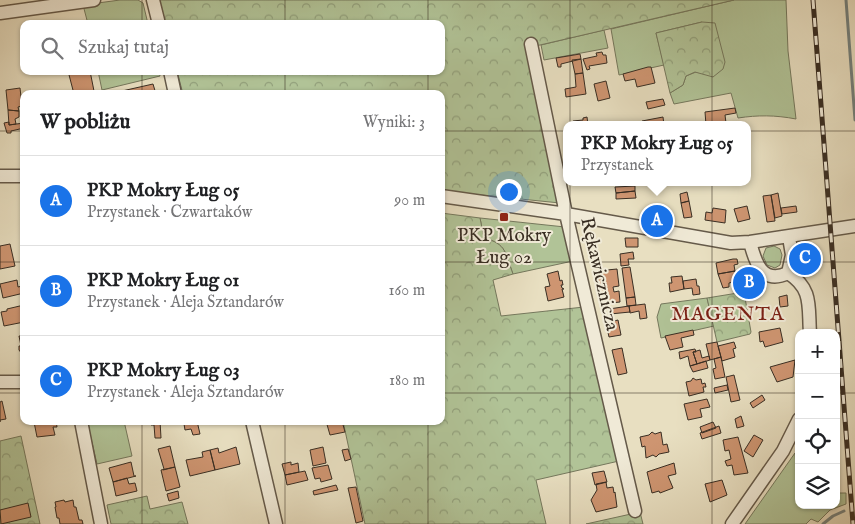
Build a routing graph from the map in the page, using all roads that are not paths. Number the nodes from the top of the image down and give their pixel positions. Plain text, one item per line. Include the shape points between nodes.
1 (94, 0) edge
2 (153, 0) edge
3 (0, 14) edge
4 (158, 20) edge
5 (531, 44) dead end
6 (171, 75) edge
7 (174, 90) edge
8 (0, 176) edge
9 (20, 176) edge
10 (445, 197) edge
11 (566, 214) junction
12 (855, 226) edge
13 (789, 237) junction
14 (750, 242) junction
15 (788, 273) junction
16 (810, 329) edge
17 (0, 382) edge
18 (20, 382) edge
19 (82, 425) edge
20 (253, 425) edge
21 (795, 427) edge
22 (635, 511) dead end
23 (101, 524) edge
24 (276, 524) edge
25 (732, 524) edge

1 - 3 street
2 - 4 street
5 - 11 street, Rękawicznicza
6 - 7 street
8 - 9 street
10 - 11 street
11 - 14 street via 698,238
11 - 22 street, Rękawicznicza
12 - 13 street
13 - 14 street
13 - 15 street via 792,255
14 - 15 street via 757,264 765,273 773,276
15 - 16 street via 806,290
17 - 18 street
19 - 23 street
20 - 24 street
21 - 25 street via 783,451

